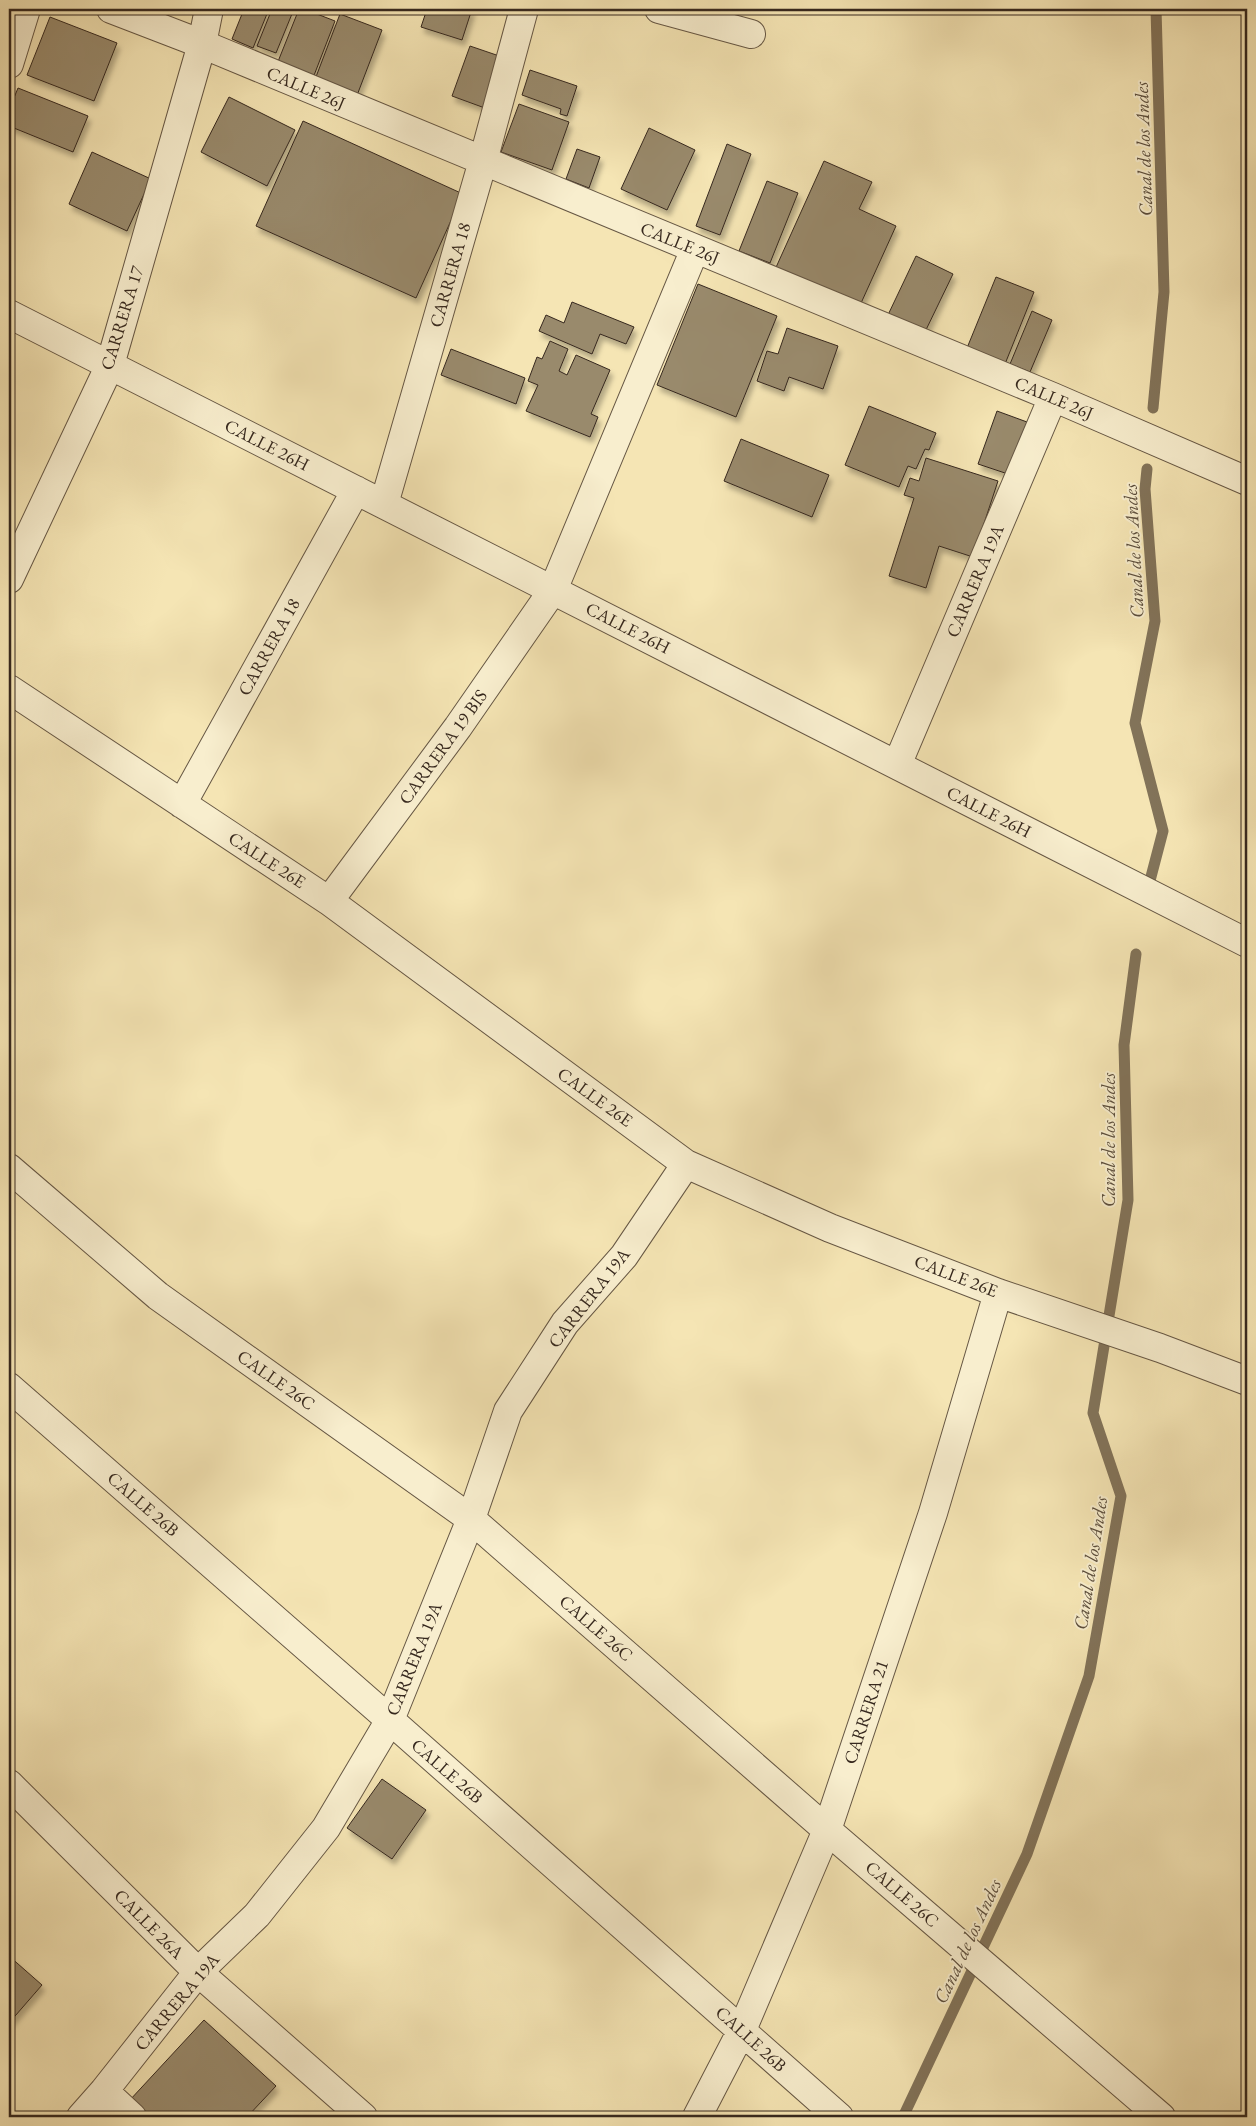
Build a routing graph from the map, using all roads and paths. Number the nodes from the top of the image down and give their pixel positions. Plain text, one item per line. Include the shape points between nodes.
1 (26, 9) edge
2 (111, 9) edge
3 (209, 9) edge
4 (524, 9) edge
5 (659, 9) edge
6 (751, 34) dead end
7 (202, 44) junction
8 (9, 64) edge
9 (483, 161) junction
10 (695, 249) junction
11 (9, 314) edge
12 (110, 365) junction
13 (1053, 397) junction
14 (1247, 481) edge
15 (356, 490) junction
16 (384, 504) junction
17 (9, 579) edge
18 (553, 590) junction
19 (9, 689) edge
20 (898, 765) junction
21 (182, 804) junction
22 (329, 901) junction
23 (1247, 943) edge
24 (686, 1164) junction
25 (9, 1168) edge
26 (998, 1293) junction
27 (1247, 1381) edge
28 (9, 1387) edge
29 (471, 1519) junction
30 (390, 1720) junction
31 (9, 1784) edge
32 (827, 1830) junction
33 (198, 1972) junction
34 (742, 2030) junction
35 (104, 2091) junction
36 (80, 2117) edge
37 (132, 2117) edge
38 (363, 2117) edge
39 (697, 2117) edge
40 (839, 2117) edge
41 (1161, 2117) edge

1 - 8 street
2 - 7 street, CALLE 26J
3 - 7 street, CARRERA 17
4 - 9 street, CARRERA 18
5 - 6 street
7 - 9 street, CALLE 26J
7 - 12 street, CARRERA 17
9 - 10 street, CALLE 26J
9 - 16 street, CARRERA 18
10 - 13 street, CALLE 26J
10 - 18 street, CARRERA 19 BIS
11 - 12 street, CALLE 26H
12 - 15 street, CALLE 26H
12 - 17 street, CARRERA 17
13 - 14 street, CALLE 26J
13 - 20 street, CARRERA 19A
15 - 16 street, CALLE 26H
15 - 21 street, CARRERA 18
16 - 18 street, CALLE 26H
18 - 20 street, CALLE 26H
18 - 22 street, CARRERA 19 BIS via 458,727
19 - 21 street, CALLE 26E
20 - 23 street, CALLE 26H
21 - 22 street, CALLE 26E
22 - 24 street, CALLE 26E
24 - 26 street, CALLE 26E via 830,1228
24 - 29 street, CARRERA 19A via 624,1256 565,1323 508,1411
25 - 29 street, CALLE 26C via 158,1296
26 - 27 street, CALLE 26E
26 - 32 street, CARRERA 21 via 933,1513
28 - 30 street, CALLE 26B
29 - 30 street, CARRERA 19A
29 - 32 street, CALLE 26C
30 - 33 street, CARRERA 19A via 326,1828 257,1915
30 - 34 street, CALLE 26B
31 - 33 street, CALLE 26A
32 - 34 street, CARRERA 21
32 - 41 street, CALLE 26C
33 - 35 street, CARRERA 19A
33 - 38 street, CALLE 26A
34 - 39 street, CARRERA 21
34 - 40 street, CALLE 26B
35 - 36 street, CARRERA 19A
35 - 37 street

